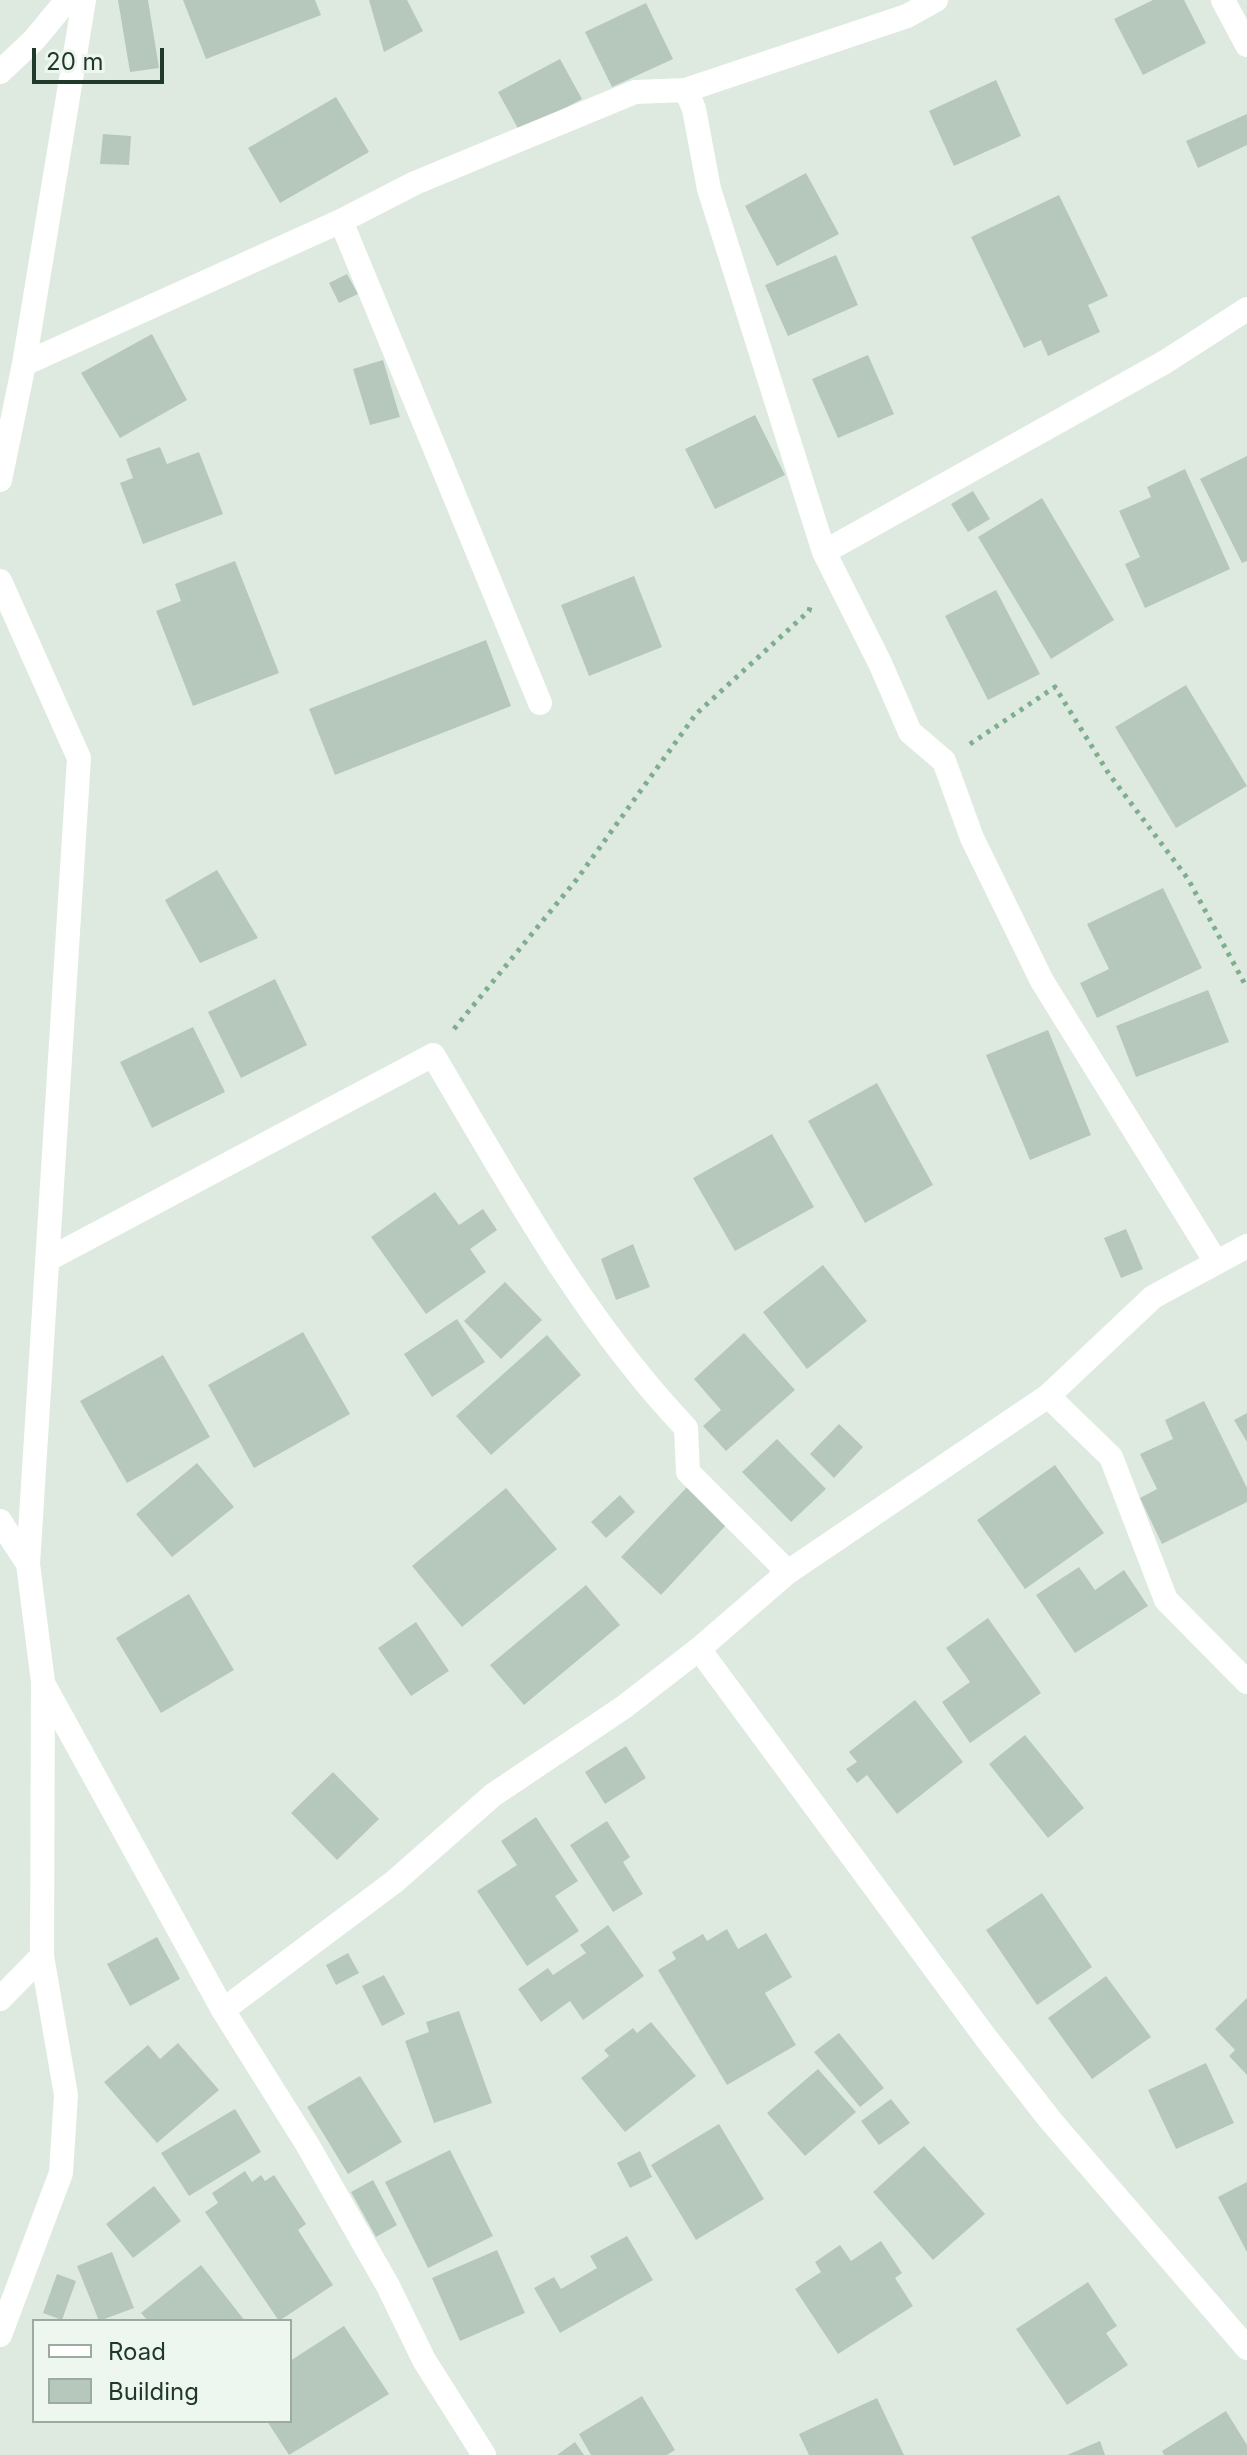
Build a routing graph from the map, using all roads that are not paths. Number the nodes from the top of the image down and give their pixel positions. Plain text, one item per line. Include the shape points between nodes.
1 (67, 0) edge
2 (84, 0) edge
3 (936, 0) edge
4 (1223, 0) edge
5 (1247, 45) edge
6 (0, 72) edge
7 (686, 90) junction
8 (341, 221) junction
9 (1247, 309) edge
10 (24, 364) junction
11 (0, 480) edge
12 (824, 552) junction
13 (0, 581) edge
14 (540, 703) dead end
15 (1247, 1246) edge
16 (47, 1260) junction
17 (1216, 1262) junction
18 (1048, 1396) junction
19 (0, 1521) edge
20 (28, 1564) junction
21 (788, 1572) junction
22 (699, 1649) junction
23 (43, 1682) junction
24 (1247, 1682) edge
25 (42, 1956) junction
26 (0, 1999) edge
27 (223, 2010) junction
28 (0, 2335) edge
29 (1247, 2348) edge
30 (484, 2455) edge

1 - 6 street
2 - 10 street
3 - 7 street via 907,16
4 - 5 street
7 - 8 street via 635,92 415,183
7 - 12 street via 709,189
8 - 10 street
8 - 14 street
9 - 12 street via 1165,362
10 - 11 street
12 - 17 street via 910,732 944,761 972,838 1042,981
13 - 16 street via 79,758
15 - 17 street
16 - 20 street
16 - 21 street via 433,1055 533,1222 643,1383 686,1428 688,1472
17 - 18 street via 1153,1297
18 - 21 street
18 - 24 street via 1111,1457 1166,1600
19 - 20 street
20 - 23 street
21 - 22 street
22 - 27 street via 493,1795 394,1882
22 - 29 street via 1004,2062
23 - 25 street
23 - 27 street
25 - 26 street
25 - 28 street via 66,2095 61,2173
27 - 30 street via 307,2144 424,2360

